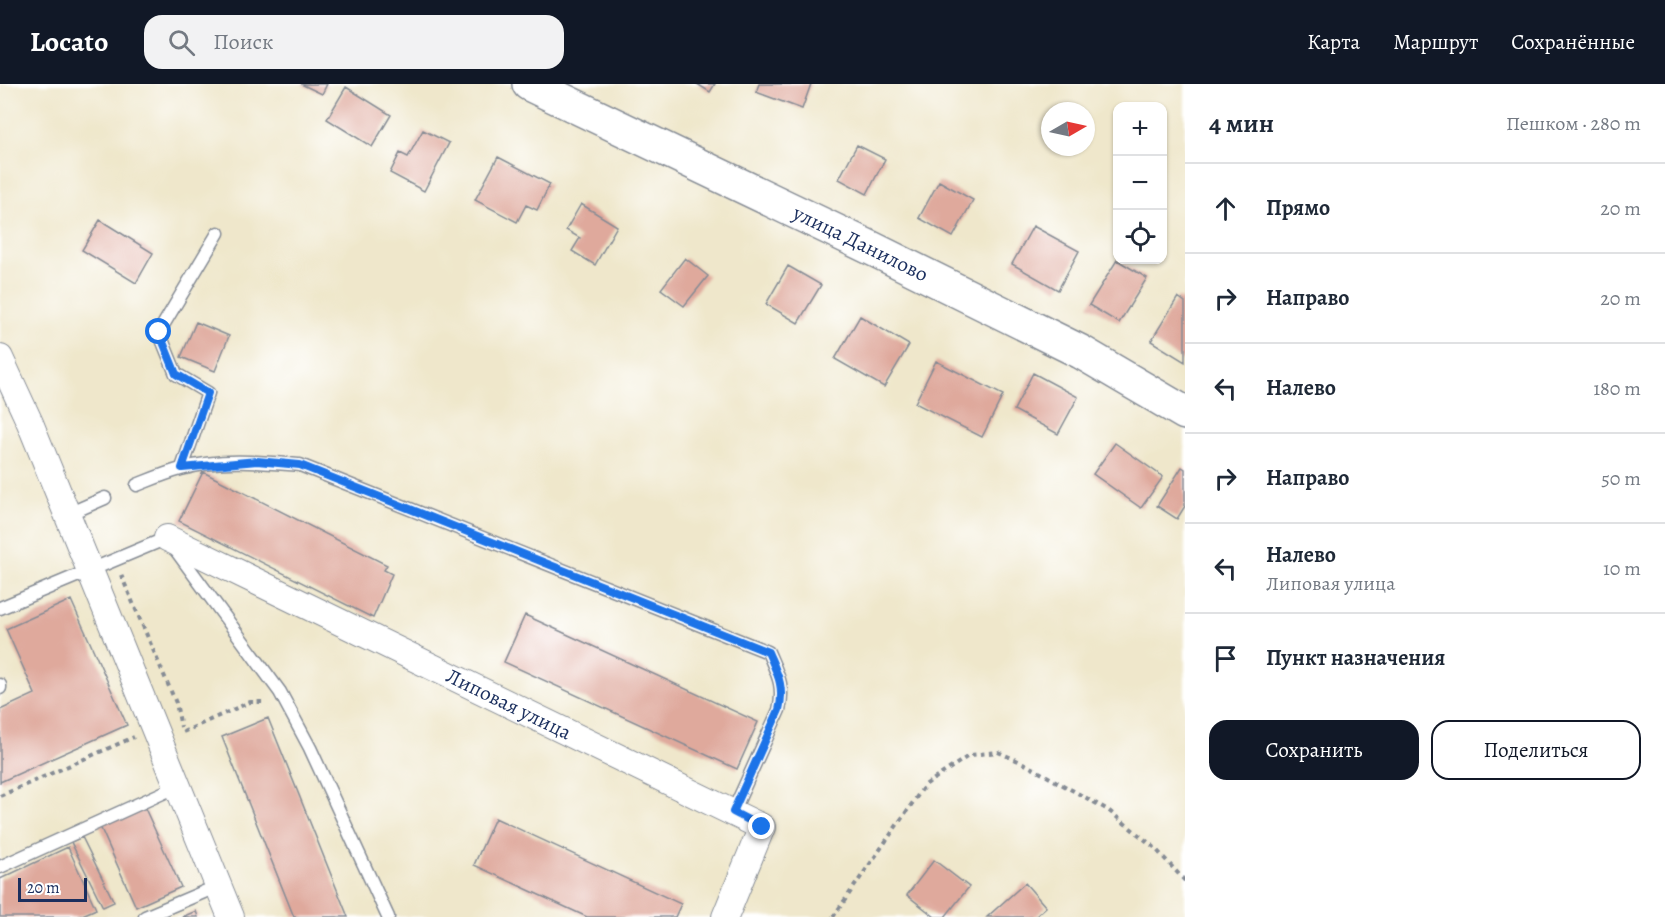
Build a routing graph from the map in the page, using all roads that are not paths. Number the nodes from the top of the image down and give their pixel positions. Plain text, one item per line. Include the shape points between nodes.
1 (529, 84) edge
2 (218, 233) dead end
3 (0, 358) edge
4 (1185, 413) edge
5 (182, 468) junction
6 (137, 485) dead end
7 (105, 498) dead end
8 (66, 515) junction
9 (167, 538) junction
10 (90, 570) junction
11 (0, 608) edge
12 (178, 786) junction
13 (733, 812) junction
14 (0, 867) edge
15 (218, 886) junction
16 (145, 917) edge
17 (231, 917) edge
18 (388, 917) edge
19 (724, 917) edge

1 - 4 main road, улица Данилово via 1081,352
2 - 5 lane via 159,332 176,374 208,393
3 - 8 street
5 - 6 lane
5 - 13 lane via 257,461 300,465 768,652 783,695
7 - 8 lane
8 - 10 street
9 - 10 lane
9 - 13 street, Липовая улица
9 - 18 lane via 280,692
10 - 11 lane
10 - 12 street
12 - 14 lane
12 - 15 street
13 - 19 street, Липовая улица via 762,827
15 - 16 lane
15 - 17 street

